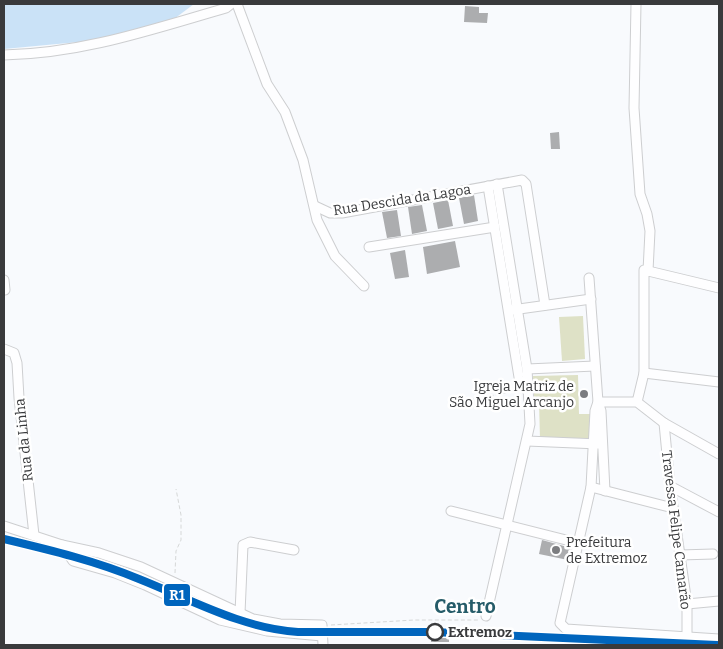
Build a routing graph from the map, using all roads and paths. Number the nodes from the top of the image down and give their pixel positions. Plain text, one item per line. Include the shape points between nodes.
1 (231, 4) edge
2 (237, 4) edge
3 (636, 4) edge
4 (4, 55) edge
5 (498, 184) junction
6 (488, 186) junction
7 (316, 206) junction
8 (494, 226) junction
9 (369, 247) dead end
10 (648, 271) junction
11 (589, 278) dead end
12 (364, 286) dead end
13 (719, 288) edge
14 (591, 299) junction
15 (544, 306) junction
16 (518, 309) junction
17 (507, 310) junction
18 (6, 349) edge
19 (595, 366) junction
20 (527, 369) junction
21 (644, 373) junction
22 (719, 382) edge
23 (527, 390) junction
24 (464, 401) dead end
25 (598, 402) junction
26 (637, 402) junction
27 (664, 423) junction
28 (527, 442) junction
29 (599, 444) junction
30 (719, 454) edge
31 (670, 486) junction
32 (592, 487) junction
33 (176, 490) dead end
34 (605, 491) junction
35 (673, 508) junction
36 (451, 511) dead end
37 (719, 512) edge
38 (506, 524) junction
39 (4, 526) edge
40 (34, 535) junction
41 (578, 543) junction
42 (62, 545) junction
43 (294, 550) dead end
44 (713, 554) dead end
45 (680, 555) junction
46 (174, 582) junction
47 (719, 601) edge
48 (687, 604) junction
49 (240, 612) junction
50 (486, 616) joint
51 (322, 626) junction
52 (719, 639) edge
53 (322, 640) edge
54 (688, 641) edge

1 - 4 street via 96,44 39,55
2 - 7 street, Rua Descida da Lagoa via 268,84 285,112
3 - 10 street via 634,108 640,194 648,214 650,231
5 - 6 street, Rua Descida da Lagoa
5 - 15 street, Rua Descida da Lagoa via 520,179 526,184
5 - 16 street
6 - 7 street, Rua Descida da Lagoa via 342,212 330,213
6 - 8 street
7 - 12 street via 317,220 335,256
8 - 9 street
8 - 17 street
10 - 13 street
10 - 21 street via 644,270
11 - 14 street
14 - 15 street
14 - 19 street
15 - 16 street
16 - 17 street
16 - 20 street
17 - 23 street via 519,377
18 - 40 street, Rua da Linha via 16,355
19 - 20 street
19 - 25 street
20 - 23 street
21 - 22 street
21 - 26 street
23 - 24 path
23 - 28 street via 530,412
25 - 26 street
25 - 29 street via 595,411
26 - 27 street
27 - 30 street
27 - 31 street, Travessa Felipe Camarão
28 - 29 street
28 - 38 street
29 - 32 street
29 - 34 street
31 - 35 street, Travessa Felipe Camarão
31 - 37 street
32 - 34 street
32 - 41 street
33 - 46 path via 181,540 176,551
34 - 35 street
35 - 45 street, Travessa Felipe Camarão
36 - 38 street
38 - 41 street
38 - 50 street
39 - 40 street
40 - 42 street
41 - 54 street via 560,616 560,623 566,629
42 - 46 street via 100,553
42 - 53 street via 73,561 145,585 220,620
43 - 49 street via 250,542 242,545
44 - 45 street
45 - 48 street, Travessa Felipe Camarão
46 - 49 street
47 - 48 street
48 - 54 street, Travessa Felipe Camarão
49 - 51 street via 266,622
50 - 51 path via 479,620
51 - 53 street
52 - 54 street

